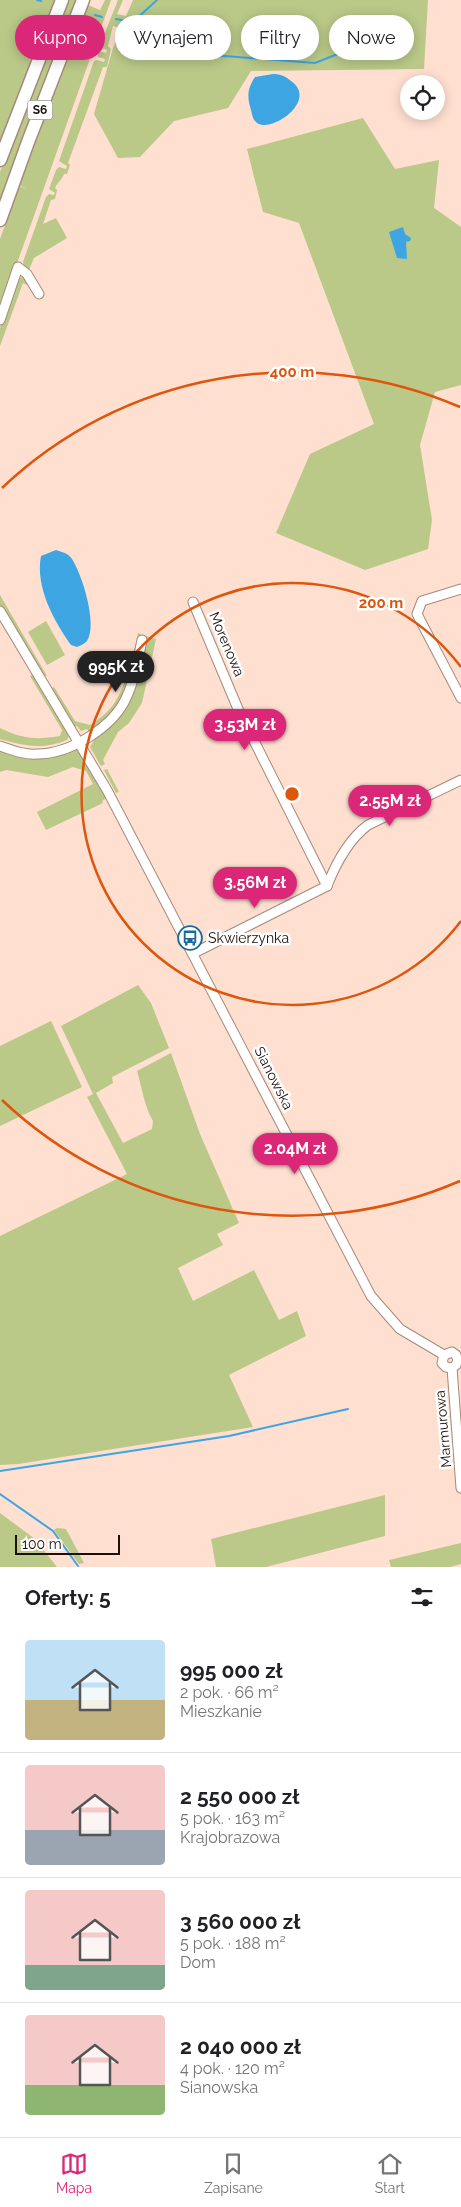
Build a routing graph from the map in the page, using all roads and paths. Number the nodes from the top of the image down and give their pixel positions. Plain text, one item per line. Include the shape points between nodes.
1 (62, 0) edge
2 (83, 0) edge
3 (0, 160) edge
4 (0, 220) edge
5 (39, 294) dead end
6 (0, 320) edge
7 (461, 588) edge
8 (194, 602) dead end
9 (0, 611) edge
10 (142, 640) dead end
11 (461, 698) edge
12 (80, 741) junction
13 (0, 746) edge
14 (461, 780) edge
15 (327, 886) junction
16 (194, 953) junction
17 (444, 1355) junction
18 (460, 1360) edge
19 (452, 1368) junction
20 (461, 1488) edge

1 - 3 highway, S6
2 - 4 highway, S6
5 - 6 street via 27,274 18,267
7 - 11 street via 422,602 417,614
8 - 15 street, Morenowa via 238,708
9 - 12 street, Sianowska
10 - 12 street via 132,683 122,706 104,726
12 - 13 street via 63,749 38,754
12 - 16 street, Sianowska
14 - 15 street via 368,824 357,833
15 - 16 street
16 - 17 street, Sianowska via 371,1296 400,1329
17 - 18 street via 452,1352
17 - 19 street via 442,1363
18 - 19 street
19 - 20 street, Marmurowa

